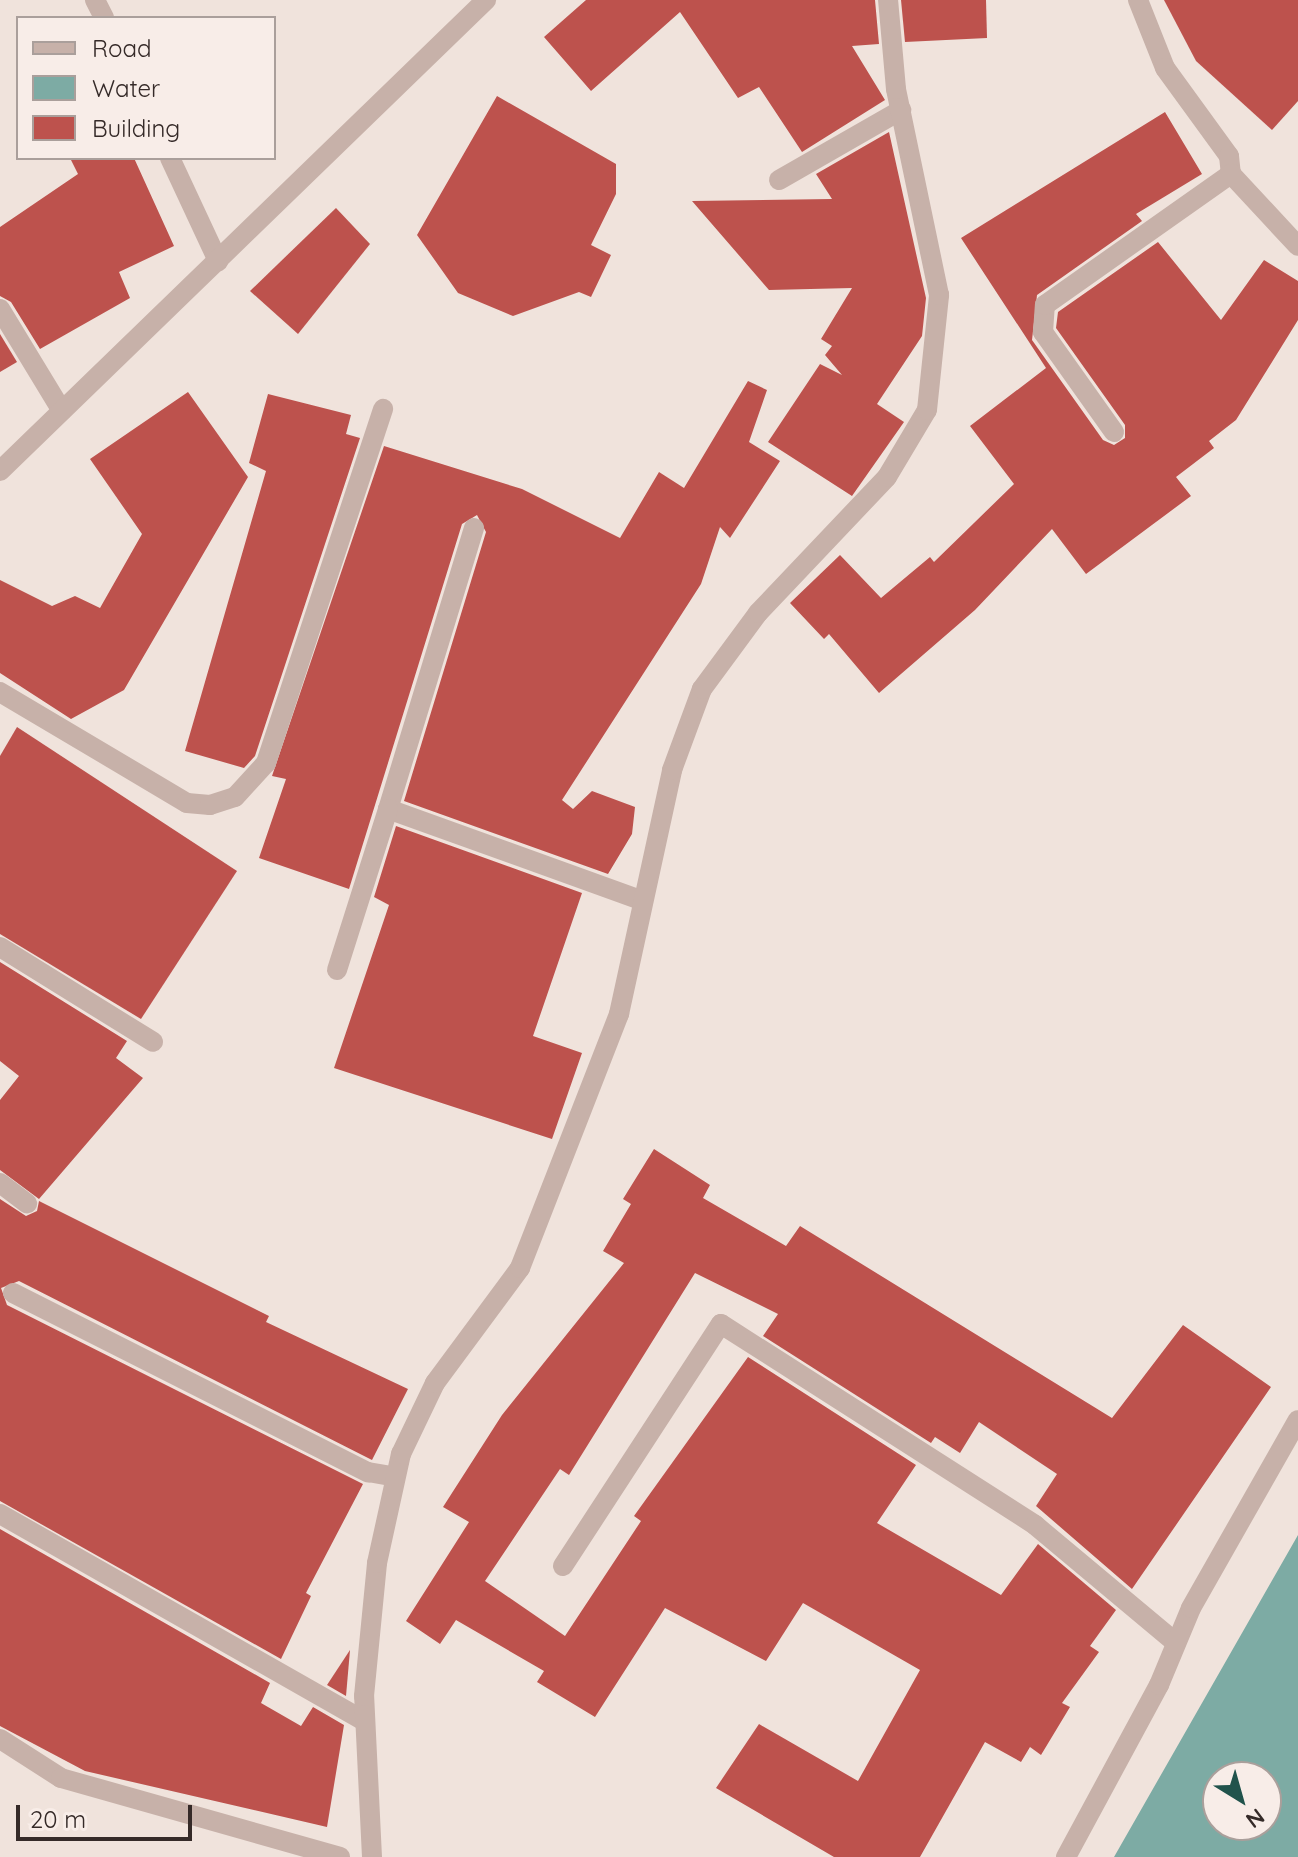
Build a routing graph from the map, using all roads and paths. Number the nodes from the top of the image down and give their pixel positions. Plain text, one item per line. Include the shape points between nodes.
1 (486, 0) edge
2 (888, 0) edge
3 (1138, 0) edge
4 (901, 110) junction
5 (171, 160) edge
6 (1231, 174) junction
7 (779, 180) dead end
8 (1298, 246) edge
9 (218, 261) junction
10 (0, 309) edge
11 (383, 409) dead end
12 (62, 411) junction
13 (1114, 432) dead end
14 (0, 471) edge
15 (474, 528) dead end
16 (0, 692) edge
17 (388, 809) junction
18 (643, 901) junction
19 (0, 947) edge
20 (337, 970) dead end
21 (153, 1042) dead end
22 (0, 1183) edge
23 (27, 1203) dead end
24 (13, 1293) dead end
25 (1298, 1420) edge
26 (395, 1477) junction
27 (0, 1514) edge
28 (563, 1566) dead end
29 (1175, 1642) junction
30 (364, 1721) junction
31 (0, 1739) edge
32 (340, 1857) edge
33 (372, 1857) edge
34 (1066, 1857) edge

1 - 9 street
2 - 4 street
3 - 6 street via 1165,68 1229,156
4 - 7 street
4 - 18 street via 939,295 927,410 887,477 758,613 702,689 672,770
5 - 9 street
6 - 8 street
6 - 13 street via 1045,305 1043,332
9 - 12 street
10 - 12 street
11 - 16 street via 266,763 235,797 210,805 187,803
12 - 14 street
15 - 17 street
17 - 18 street
17 - 20 street
18 - 26 street via 619,1014 520,1268 435,1383
19 - 21 street
22 - 23 street
24 - 26 street via 368,1472
25 - 29 street
26 - 30 street via 377,1563
27 - 30 street
28 - 29 street via 721,1324 1035,1525
29 - 34 street
30 - 33 street
31 - 32 street via 61,1778

